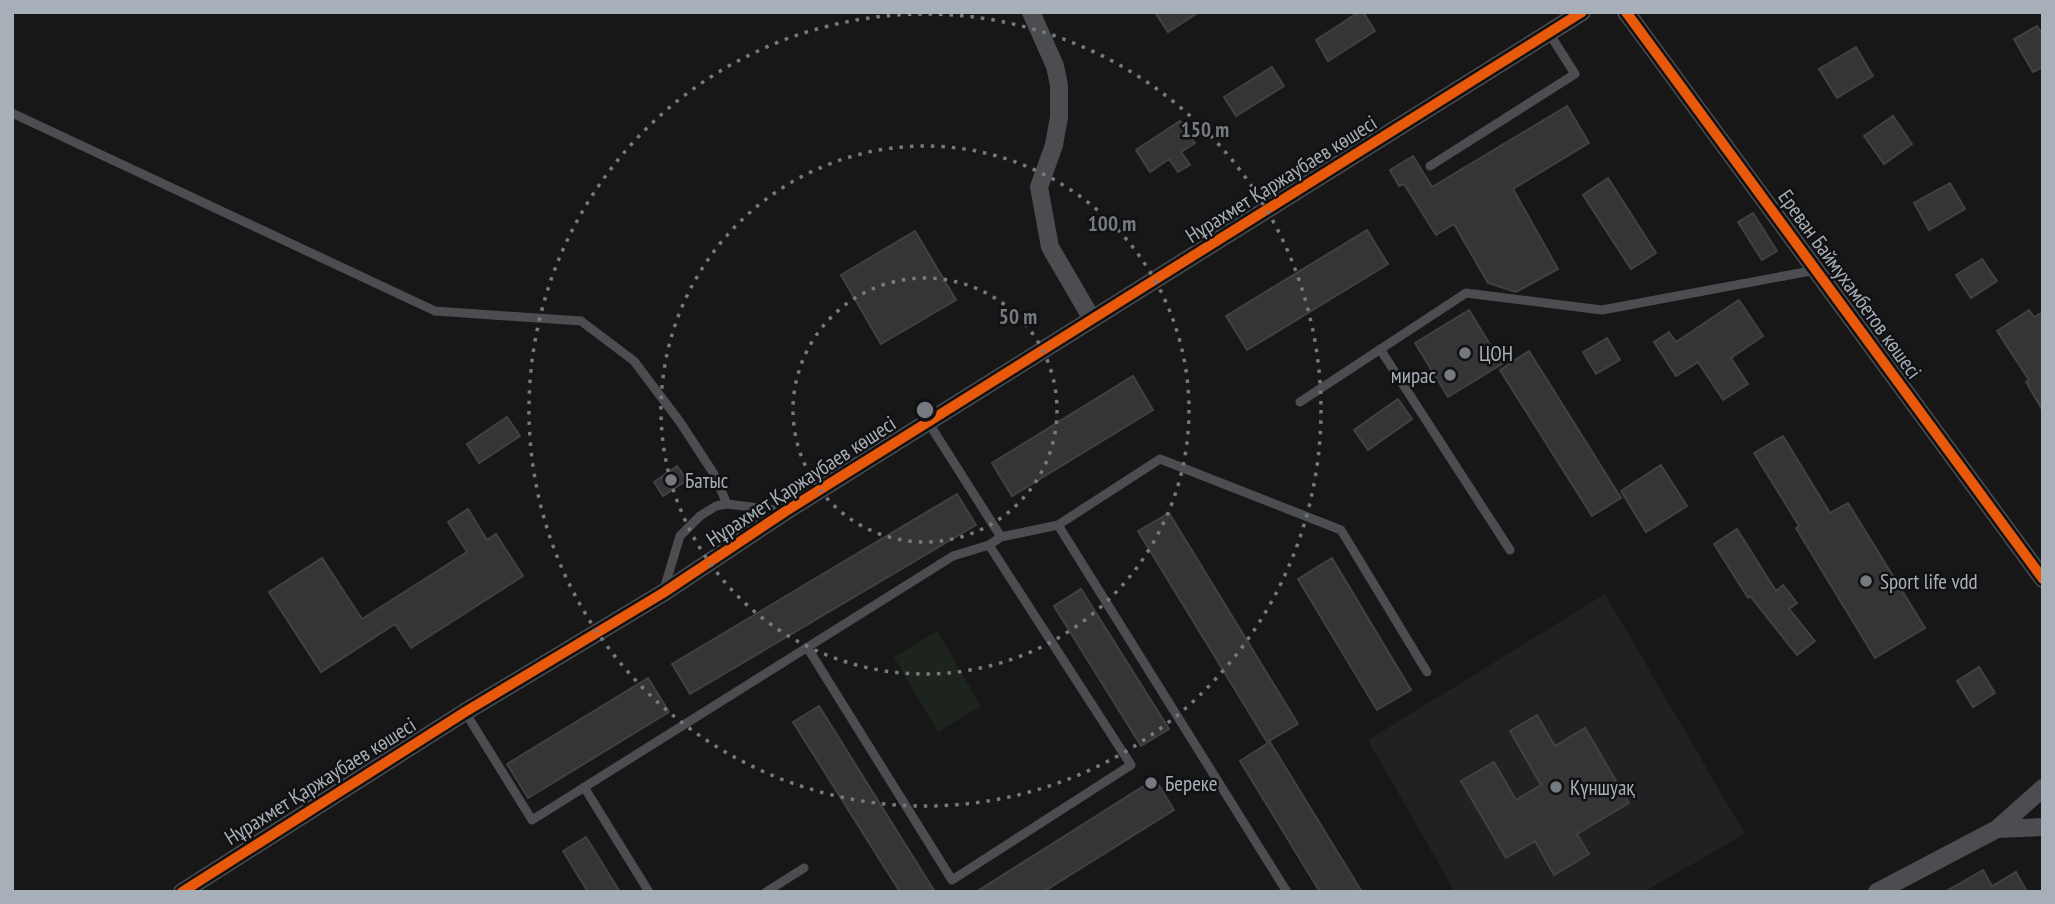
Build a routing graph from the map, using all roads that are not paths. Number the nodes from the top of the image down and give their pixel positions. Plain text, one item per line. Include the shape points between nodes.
1 (1031, 12) edge
2 (1582, 12) edge
3 (1626, 12) edge
4 (1549, 33) junction
5 (12, 113) edge
6 (1430, 166) dead end
7 (1816, 271) junction
8 (1092, 319) junction
9 (1380, 349) junction
10 (1300, 402) dead end
11 (928, 422) junction
12 (727, 504) junction
13 (786, 511) junction
14 (1058, 525) junction
15 (1001, 537) junction
16 (989, 545) junction
17 (1510, 550) dead end
18 (2042, 577) edge
19 (663, 593) junction
20 (807, 648) junction
21 (1427, 673) dead end
22 (465, 712) junction
23 (584, 787) junction
24 (2043, 788) edge
25 (2043, 827) edge
26 (1997, 829) junction
27 (804, 868) dead end
28 (182, 892) edge
29 (649, 892) edge
30 (766, 892) edge
31 (1287, 892) edge
32 (1877, 892) edge

1 - 8 street via 1059,85 1054,145 1039,187 1050,247
2 - 4 street, Нұрахмет Қаржаубаев көшесі
3 - 7 street, Ереван Баймухамбетов көшесі
4 - 6 lane via 1575,75
4 - 8 street, Нұрахмет Қаржаубаев көшесі
5 - 12 lane via 435,311 581,321 634,360 687,432
7 - 9 lane via 1602,310 1466,293
7 - 18 street, Ереван Баймухамбетов көшесі
8 - 11 street, Нұрахмет Қаржаубаев көшесі
9 - 10 lane
9 - 17 lane
11 - 13 street, Нұрахмет Қаржаубаев көшесі
11 - 15 lane
12 - 13 lane
12 - 19 lane via 716,506 680,536
13 - 19 street, Нұрахмет Қаржаубаев көшесі
14 - 15 lane
14 - 21 lane via 1160,459 1341,530
14 - 31 lane
15 - 16 lane
16 - 20 lane via 953,556
16 - 20 lane via 1131,765 952,880
19 - 22 street, Нұрахмет Қаржаубаев көшесі
20 - 23 lane
22 - 23 lane via 532,820
22 - 28 street, Нұрахмет Қаржаубаев көшесі
23 - 29 lane
24 - 26 street
25 - 26 street
26 - 32 street
27 - 30 lane

